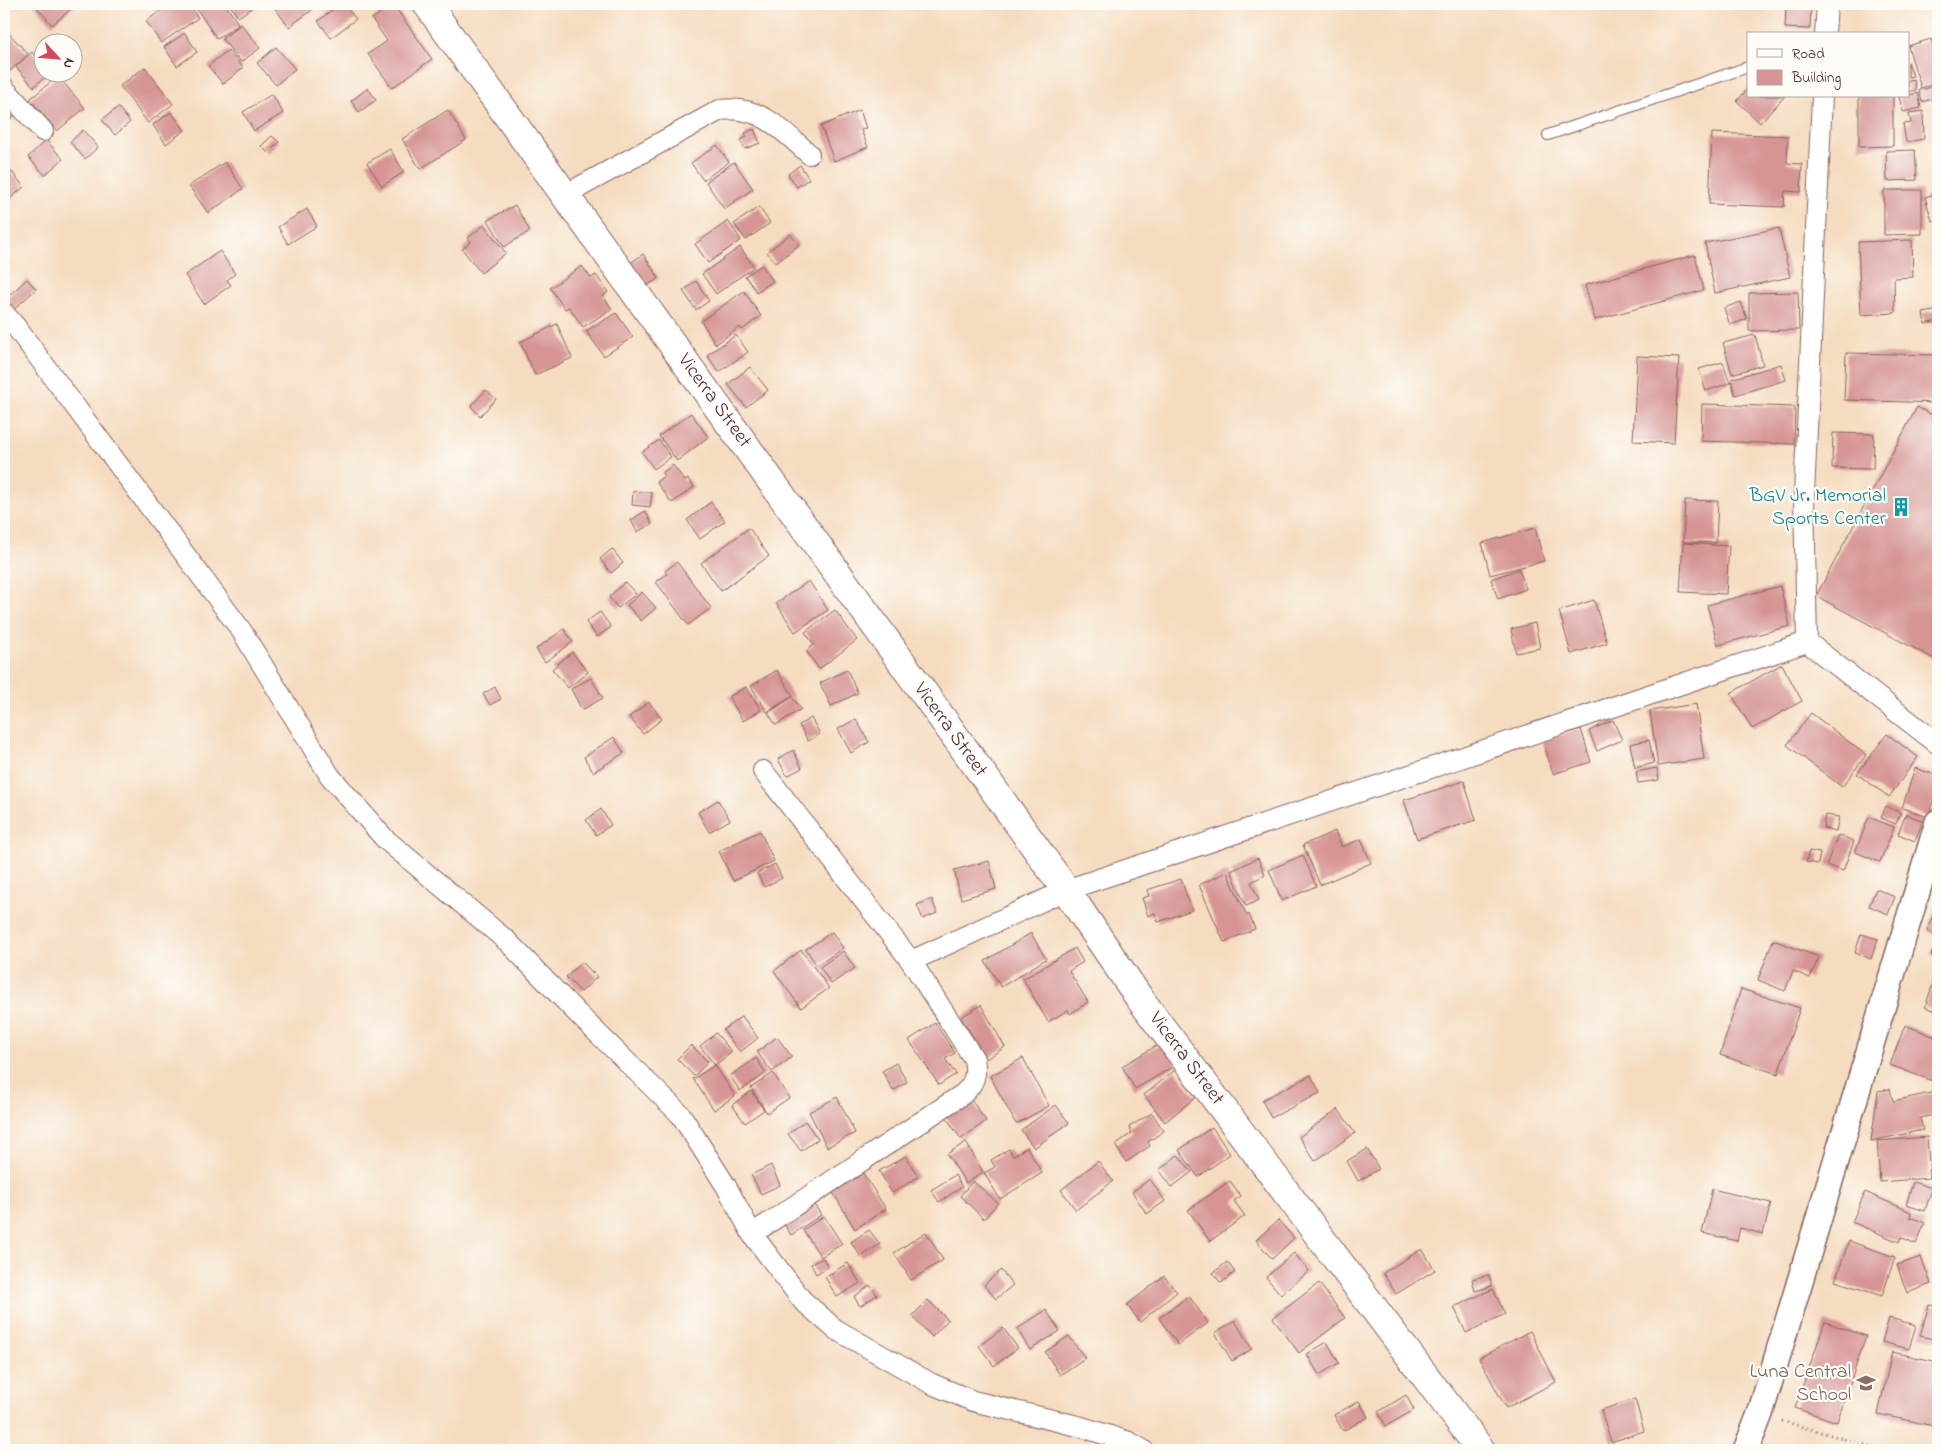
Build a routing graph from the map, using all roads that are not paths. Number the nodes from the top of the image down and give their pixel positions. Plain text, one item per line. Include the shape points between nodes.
1 (427, 4) edge
2 (1826, 4) edge
3 (1825, 32) edge
4 (1747, 67) edge
5 (4, 88) edge
6 (1822, 98) edge
7 (43, 131) dead end
8 (1548, 135) dead end
9 (809, 154) dead end
10 (565, 195) junction
11 (4, 314) edge
12 (1807, 642) junction
13 (1938, 744) edge
14 (763, 771) dead end
15 (1938, 822) edge
16 (1066, 890) junction
17 (911, 961) junction
18 (752, 1234) junction
19 (1144, 1450) edge
20 (1481, 1450) edge
21 (1746, 1450) edge

1 - 10 main road, Vicerra Street
2 - 3 street
4 - 8 lane
5 - 7 street
6 - 12 street via 1804,496
9 - 10 street via 767,118 734,108 720,110
10 - 16 main road, Vicerra Street
11 - 18 street via 241,630 330,776 385,839 507,941 681,1115
12 - 13 street
12 - 16 street
14 - 17 street
15 - 21 street via 1760,1414
16 - 17 street
16 - 20 main road, Vicerra Street via 1140,999
17 - 18 street via 974,1059 976,1070 972,1086
18 - 19 street via 802,1300 835,1329 932,1384 972,1401 1082,1427

